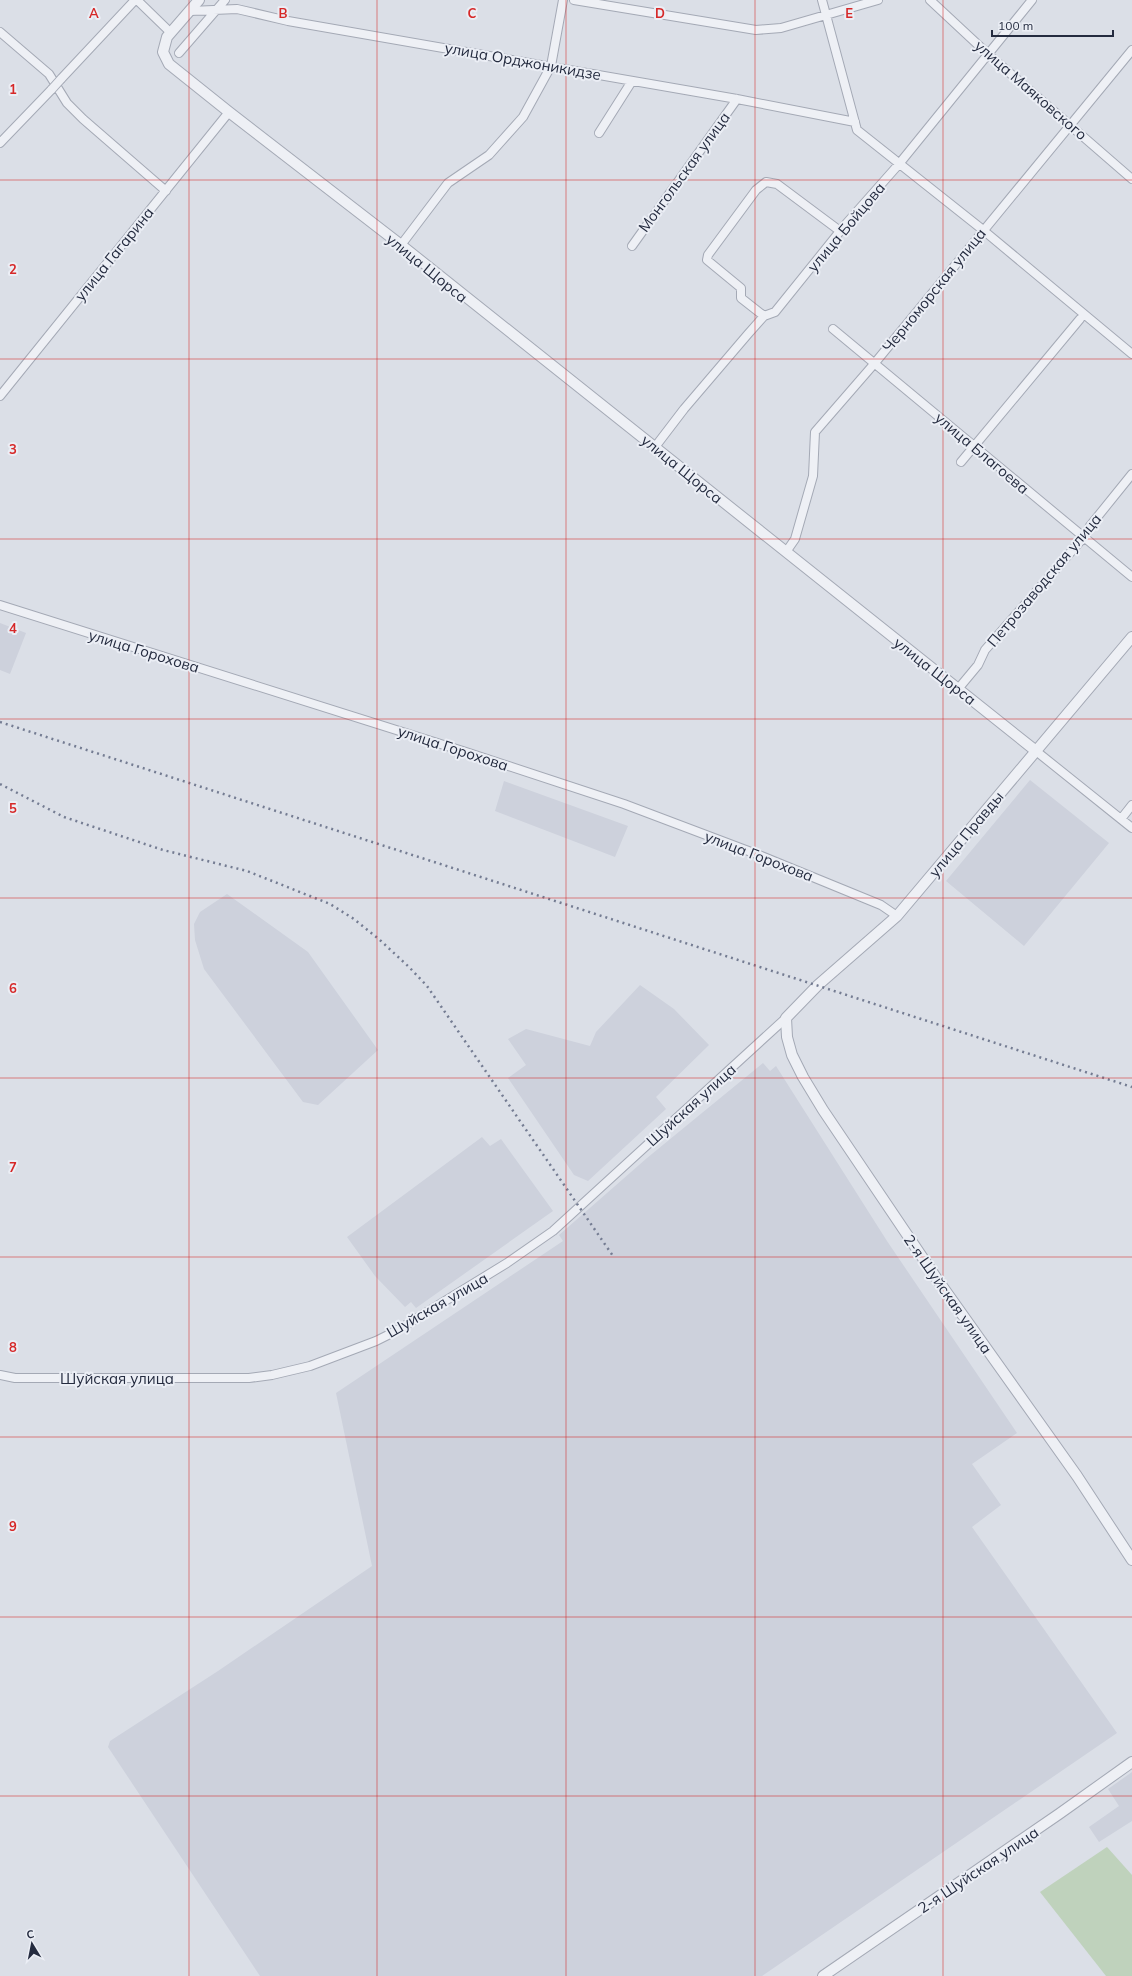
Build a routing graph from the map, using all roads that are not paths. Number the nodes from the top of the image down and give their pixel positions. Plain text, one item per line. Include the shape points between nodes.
1 (136, 0) edge
2 (199, 0) edge
3 (224, 0) edge
4 (563, 0) edge
5 (574, 0) edge
6 (822, 0) edge
7 (878, 0) edge
8 (930, 0) edge
9 (1032, 0) edge
10 (216, 10) junction
11 (190, 11) junction
12 (826, 15) junction
13 (0, 32) edge
14 (170, 32) junction
15 (1132, 50) edge
16 (179, 53) dead end
17 (989, 55) junction
18 (551, 66) junction
19 (632, 81) junction
20 (737, 99) junction
21 (229, 112) junction
22 (1070, 124) junction
23 (856, 126) junction
24 (599, 133) dead end
25 (0, 143) edge
26 (899, 164) junction
27 (1132, 179) edge
28 (166, 191) junction
29 (983, 230) junction
30 (840, 231) junction
31 (401, 245) junction
32 (632, 246) dead end
33 (764, 316) junction
34 (1080, 319) dead end
35 (833, 330) dead end
36 (1132, 354) edge
37 (874, 364) junction
38 (0, 396) edge
39 (974, 446) junction
40 (655, 447) junction
41 (961, 462) dead end
42 (1132, 474) edge
43 (1084, 537) junction
44 (786, 552) junction
45 (1132, 577) edge
46 (0, 605) edge
47 (1132, 637) edge
48 (958, 689) junction
49 (1036, 751) junction
50 (1132, 805) edge
51 (1121, 819) junction
52 (1132, 828) edge
53 (897, 916) junction
54 (786, 1018) junction
55 (0, 1375) edge
56 (1132, 1560) edge
57 (1132, 1762) edge
58 (823, 1976) edge

1 - 14 street
1 - 25 street, bridge
2 - 11 street
3 - 10 street
4 - 18 street
5 - 12 street via 756,30 781,28
6 - 12 street
7 - 12 street
8 - 17 street, улица Маяковского
9 - 17 street, улица Бойцова
10 - 11 street, улица Орджоникидзе
10 - 16 street
10 - 18 street, улица Орджоникидзе via 237,9 288,21
11 - 14 street
12 - 23 street
13 - 28 street via 49,74 83,120
14 - 21 street, улица Щорса via 163,52 170,64
15 - 22 street, Черноморская улица
17 - 22 street, улица Маяковского
17 - 26 street, улица Бойцова
18 - 19 street, улица Орджоникидзе
18 - 31 street via 523,117 489,155 448,183
19 - 20 street, улица Орджоникидзе
19 - 24 street
20 - 23 street, улица Орджоникидзе
20 - 32 street, Монгольская улица
21 - 28 street, улица Гагарина
21 - 31 street, улица Щорса
22 - 27 street, улица Маяковского
22 - 29 street, Черноморская улица
23 - 26 street, улица Орджоникидзе
26 - 29 street, улица Орджоникидзе
26 - 30 street, улица Бойцова
28 - 38 street, улица Гагарина
29 - 36 street, улица Орджоникидзе
29 - 37 street, Черноморская улица
30 - 33 street, улица Бойцова via 775,312
30 - 33 street via 777,184 766,182 756,190 708,255 707,260 741,288 741,298
31 - 40 street, улица Щорса
33 - 40 street, улица Бойцова via 684,409
34 - 39 street
35 - 37 street, улица Благоева
37 - 39 street, улица Благоева
37 - 44 street, Черноморская улица via 814,432 812,481 795,539
39 - 41 street
39 - 43 street, улица Благоева
40 - 44 street, улица Щорса
42 - 43 street, Петрозаводская улица
43 - 45 street, улица Благоева
43 - 48 street, Петрозаводская улица via 985,650 978,665
44 - 48 street, улица Щорса
46 - 53 street, улица Горохова via 624,804 773,860 881,905
47 - 49 street, улица Правды
48 - 49 street, улица Щорса
49 - 51 street, улица Щорса
49 - 53 street, улица Правды
50 - 51 street
51 - 52 street, улица Щорса
53 - 54 street, улица Правды via 818,985
54 - 55 street, Шуйская улица via 553,1231 507,1264 376,1341 310,1366 272,1376 15,1378
54 - 56 street, 2-я Шуйская улица via 787,1037 792,1055 823,1110 937,1279 1077,1476
57 - 58 street, 2-я Шуйская улица

